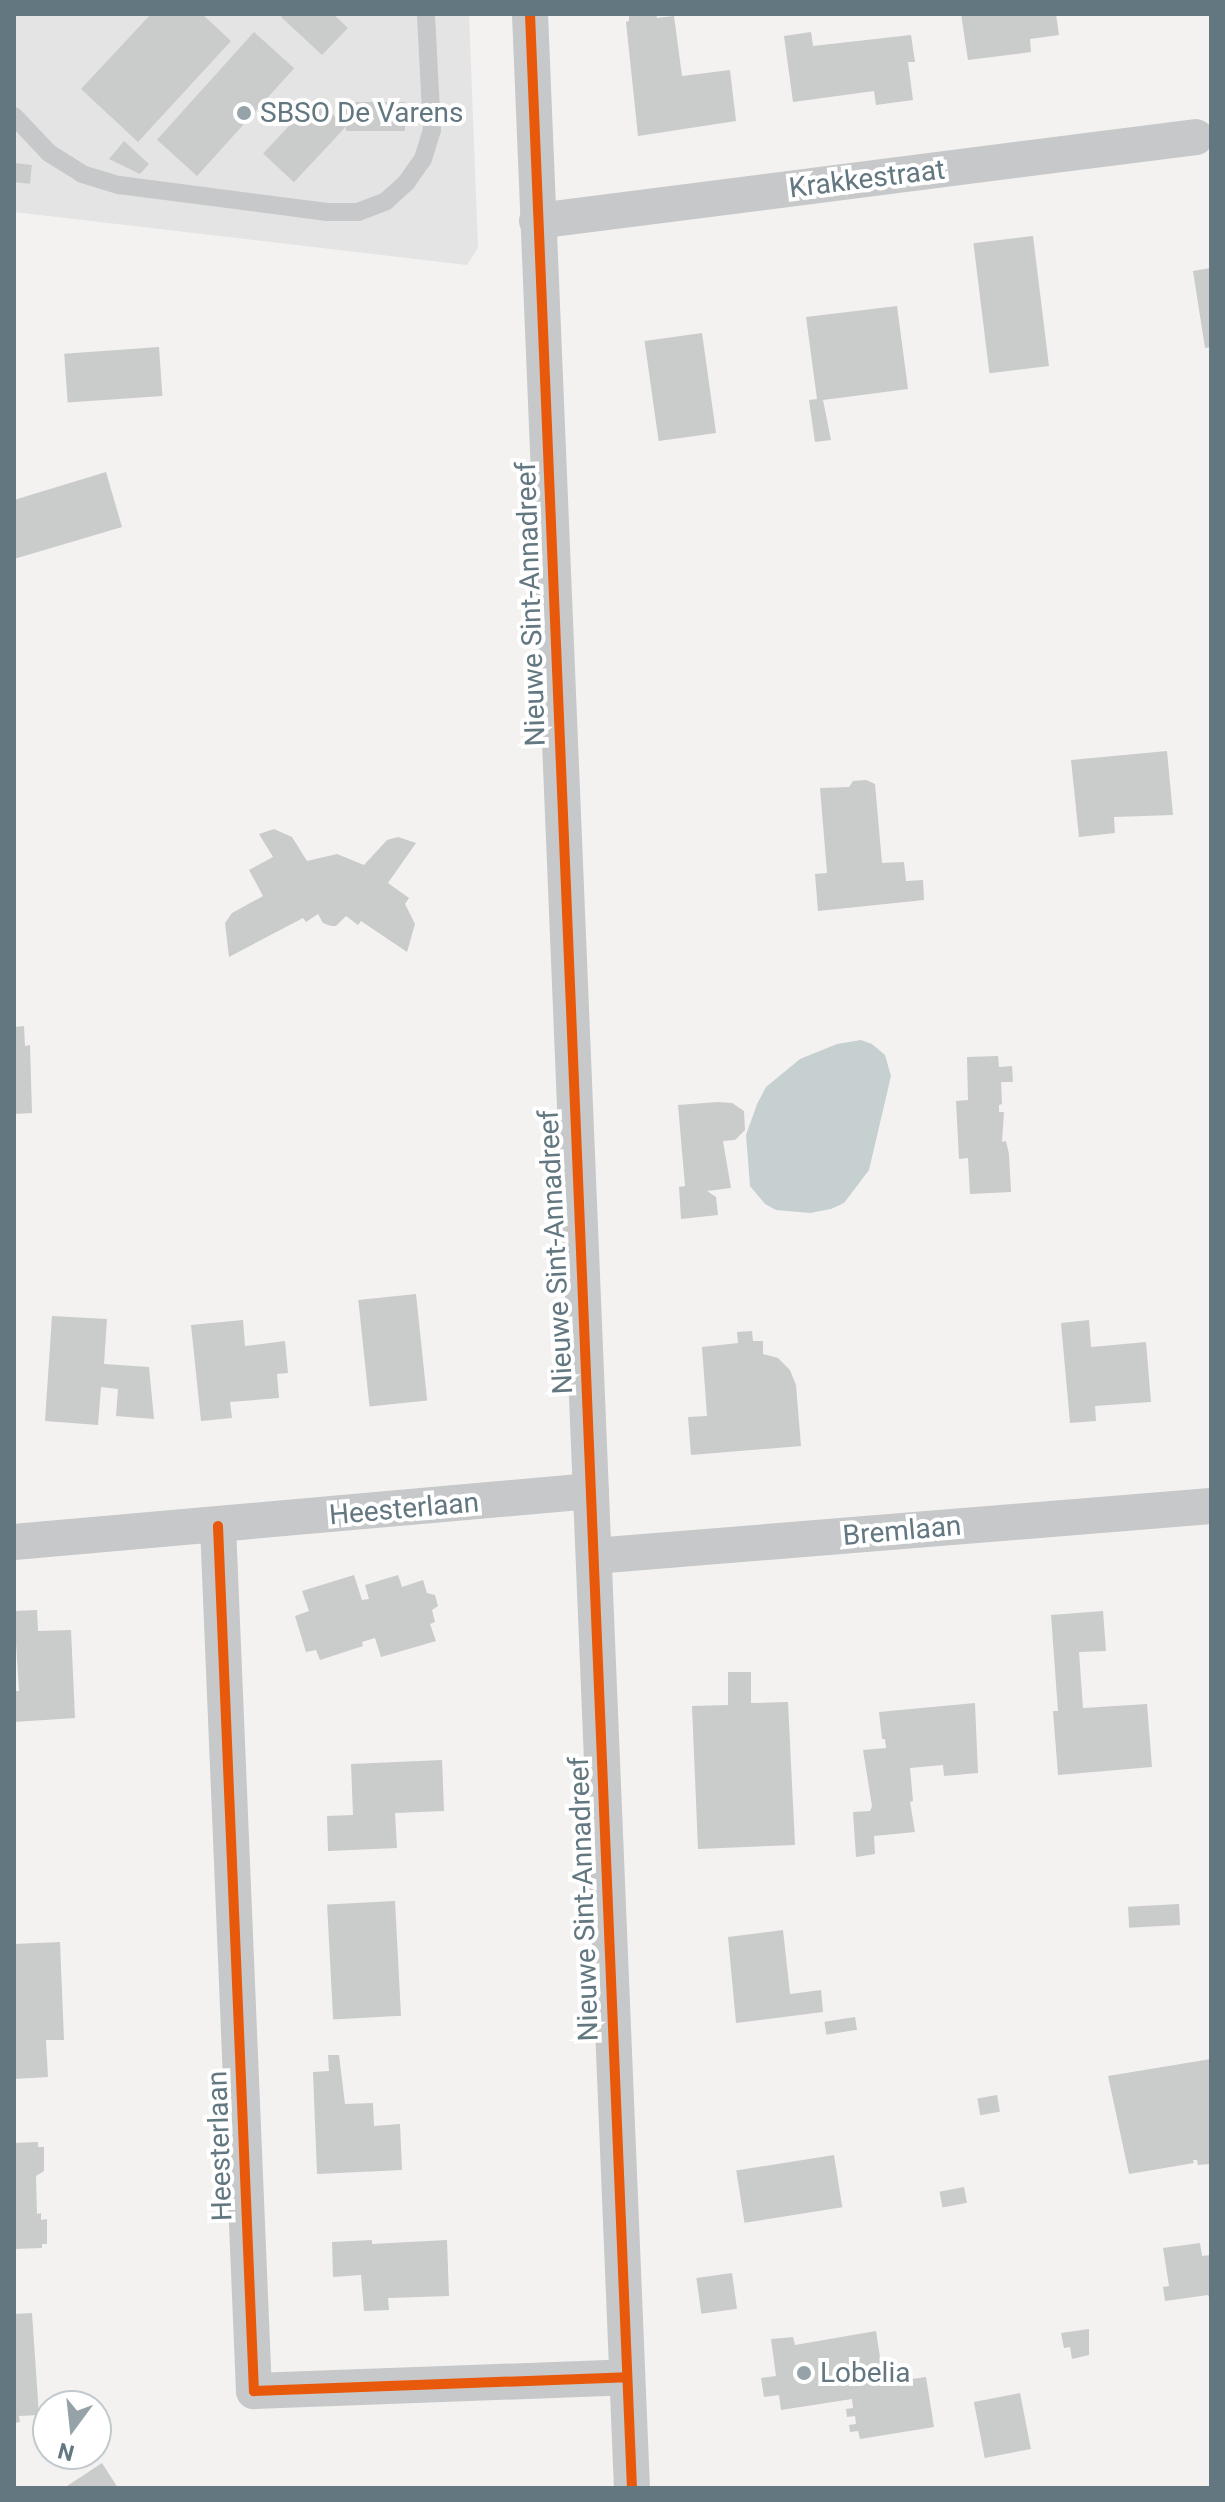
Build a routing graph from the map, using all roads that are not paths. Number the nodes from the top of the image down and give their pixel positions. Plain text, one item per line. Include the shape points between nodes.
1 (426, 14) edge
2 (530, 14) edge
3 (14, 116) edge
4 (1196, 137) dead end
5 (537, 221) junction
6 (591, 1491) junction
7 (1211, 1506) edge
8 (218, 1526) junction
9 (14, 1542) edge
10 (594, 1556) junction
11 (627, 2377) junction
12 (632, 2488) edge

1 - 3 lane via 432,130 423,159 386,201 358,212 119,185 82,174 49,153
2 - 5 street, Nieuwe Sint-Annadreef
4 - 5 street, Krakkestraat
5 - 6 street, Nieuwe Sint-Annadreef
6 - 8 street, Heesterlaan
6 - 10 street, Nieuwe Sint-Annadreef
7 - 10 street, Bremlaan
8 - 9 street, Heesterlaan
8 - 11 street, Heesterlaan via 254,2391
10 - 11 street, Nieuwe Sint-Annadreef
11 - 12 street, Nieuwe Sint-Annadreef

